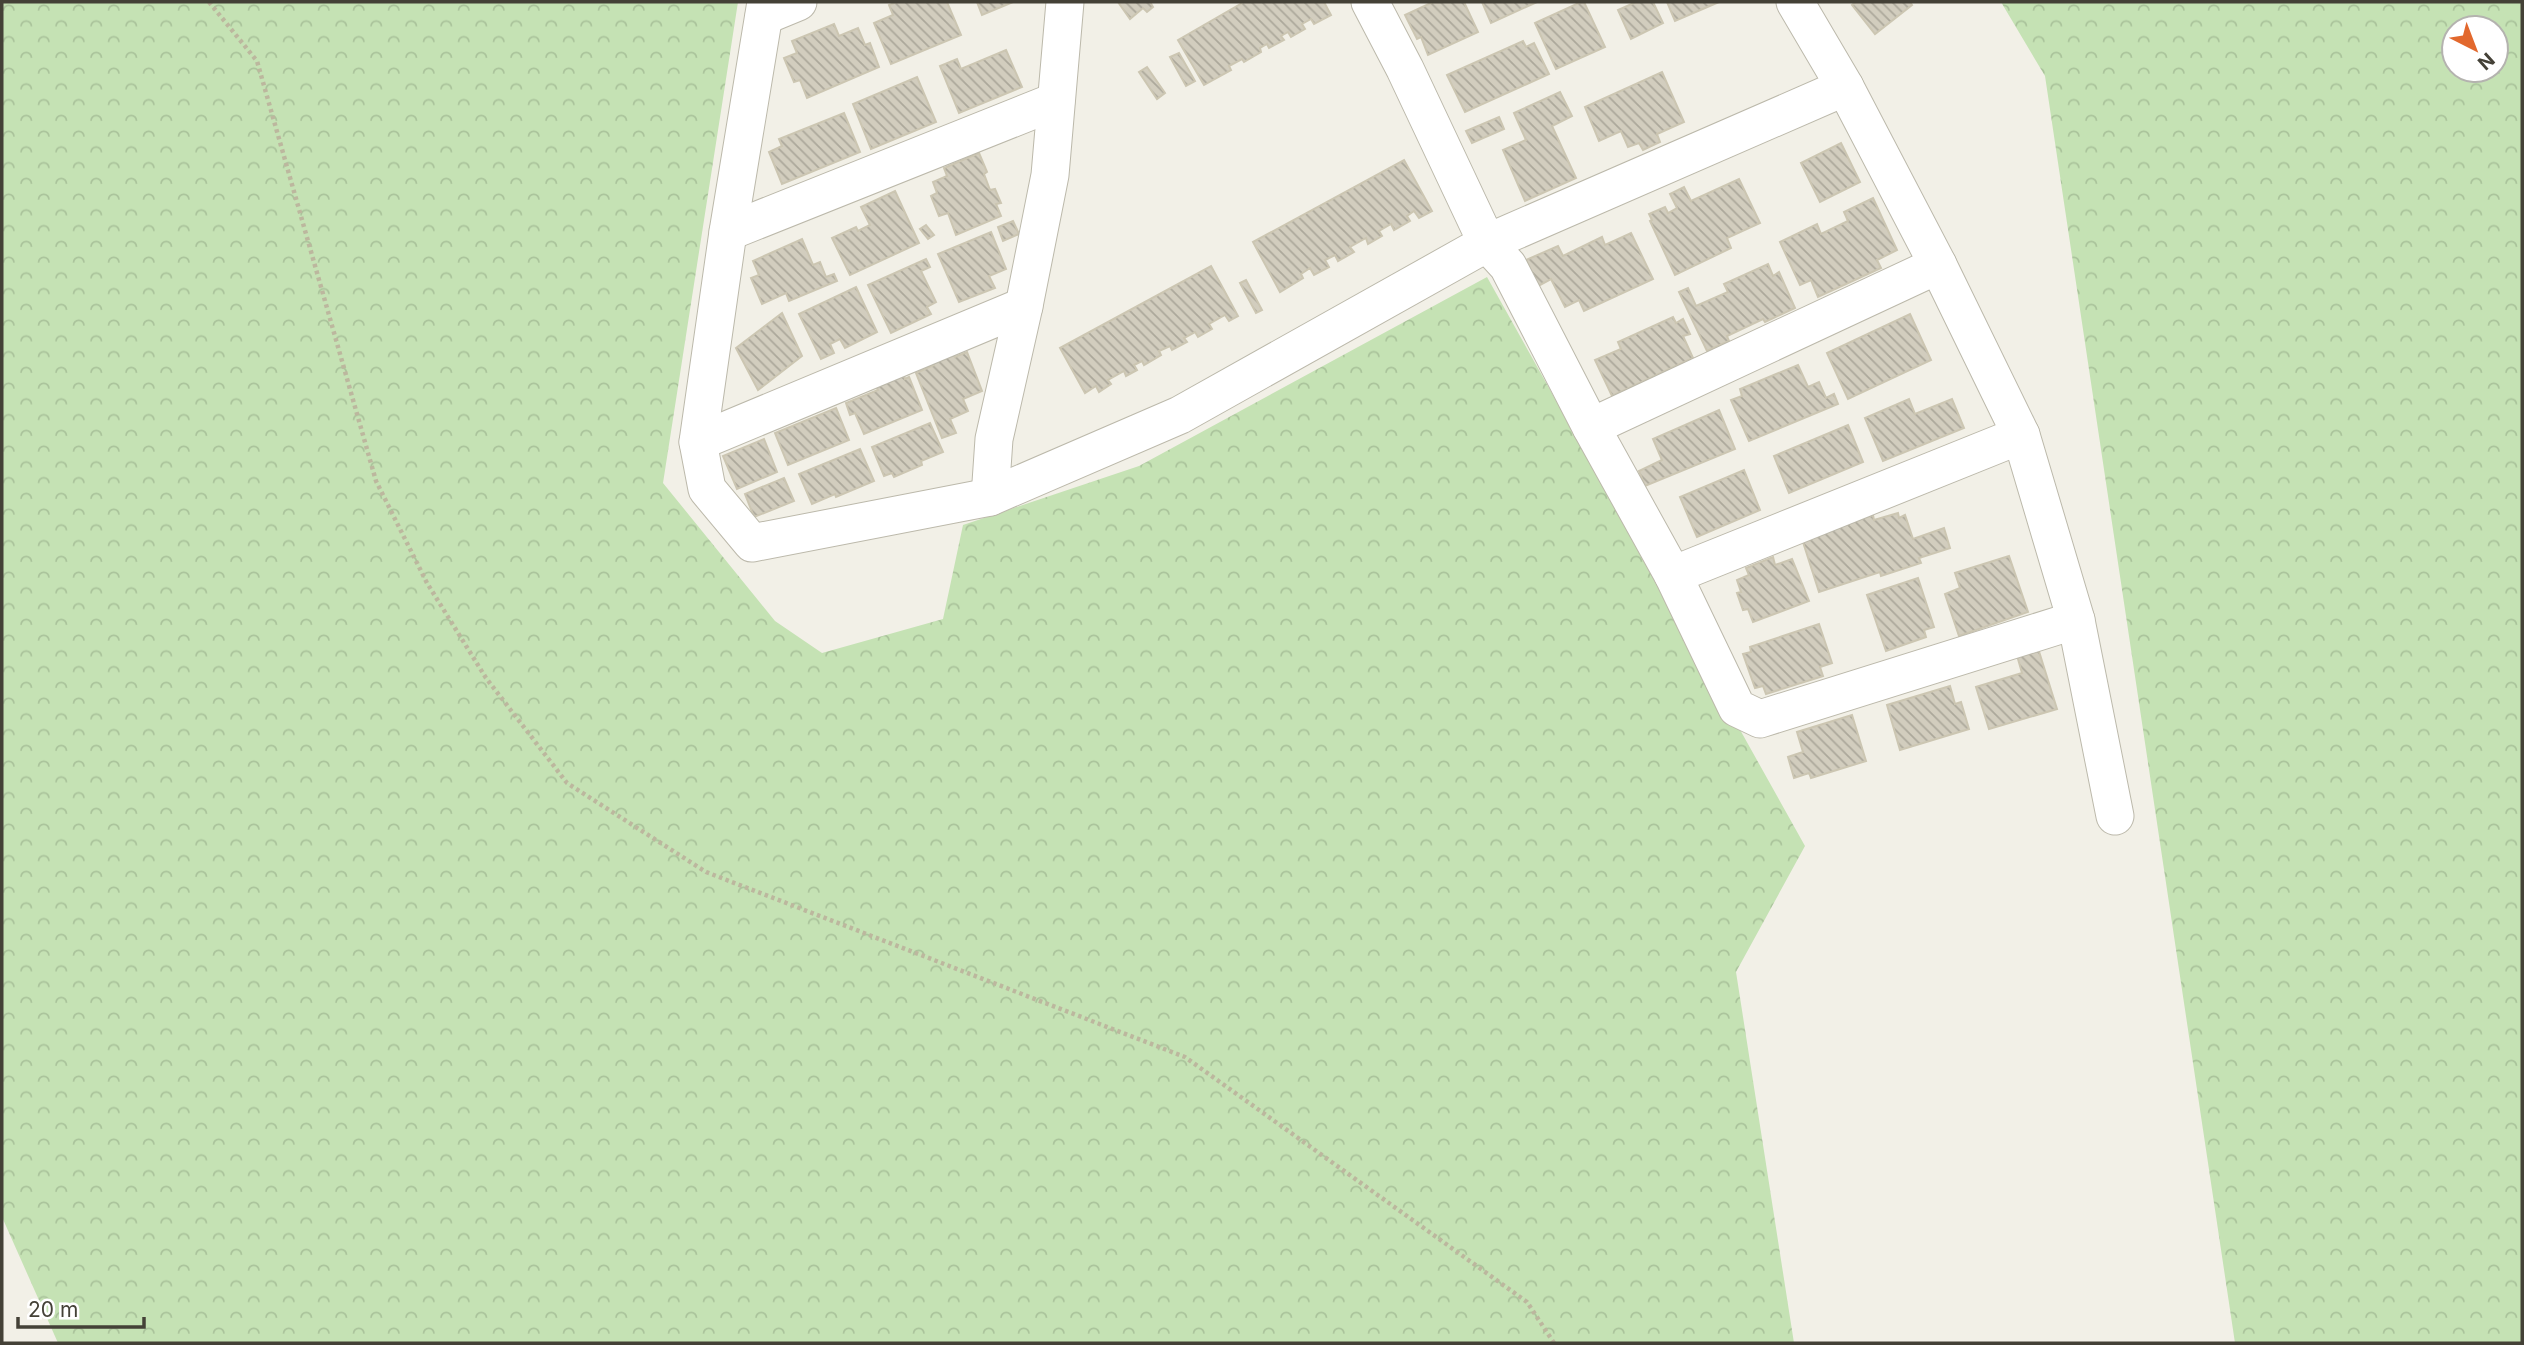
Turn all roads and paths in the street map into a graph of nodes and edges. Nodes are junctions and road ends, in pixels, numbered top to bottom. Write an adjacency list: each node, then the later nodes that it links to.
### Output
1 (209, 2): 20 (path)
2 (798, 2): 6 (street)
3 (1065, 2): 8 (street)
4 (1370, 2): 10 (street)
5 (1795, 2): 7 (street)
6 (765, 9): 9 (street)
7 (1845, 87): 10 (street); 11 (street)
8 (1056, 101): 9 (street); 12 (street)
9 (728, 232): 15 (street)
10 (1487, 243): 13 (street); 16 (street)
11 (1938, 265): 13 (street); 14 (street)
12 (1024, 306): 15 (street); 16 (street)
13 (1591, 427): 17 (street)
14 (2021, 435): 17 (street); 18 (street)
15 (698, 442): 16 (street)
16 (990, 497)
17 (1673, 575): 18 (street)
18 (2076, 620): 19 (street)
19 (2115, 816)
20 (1554, 1343)

